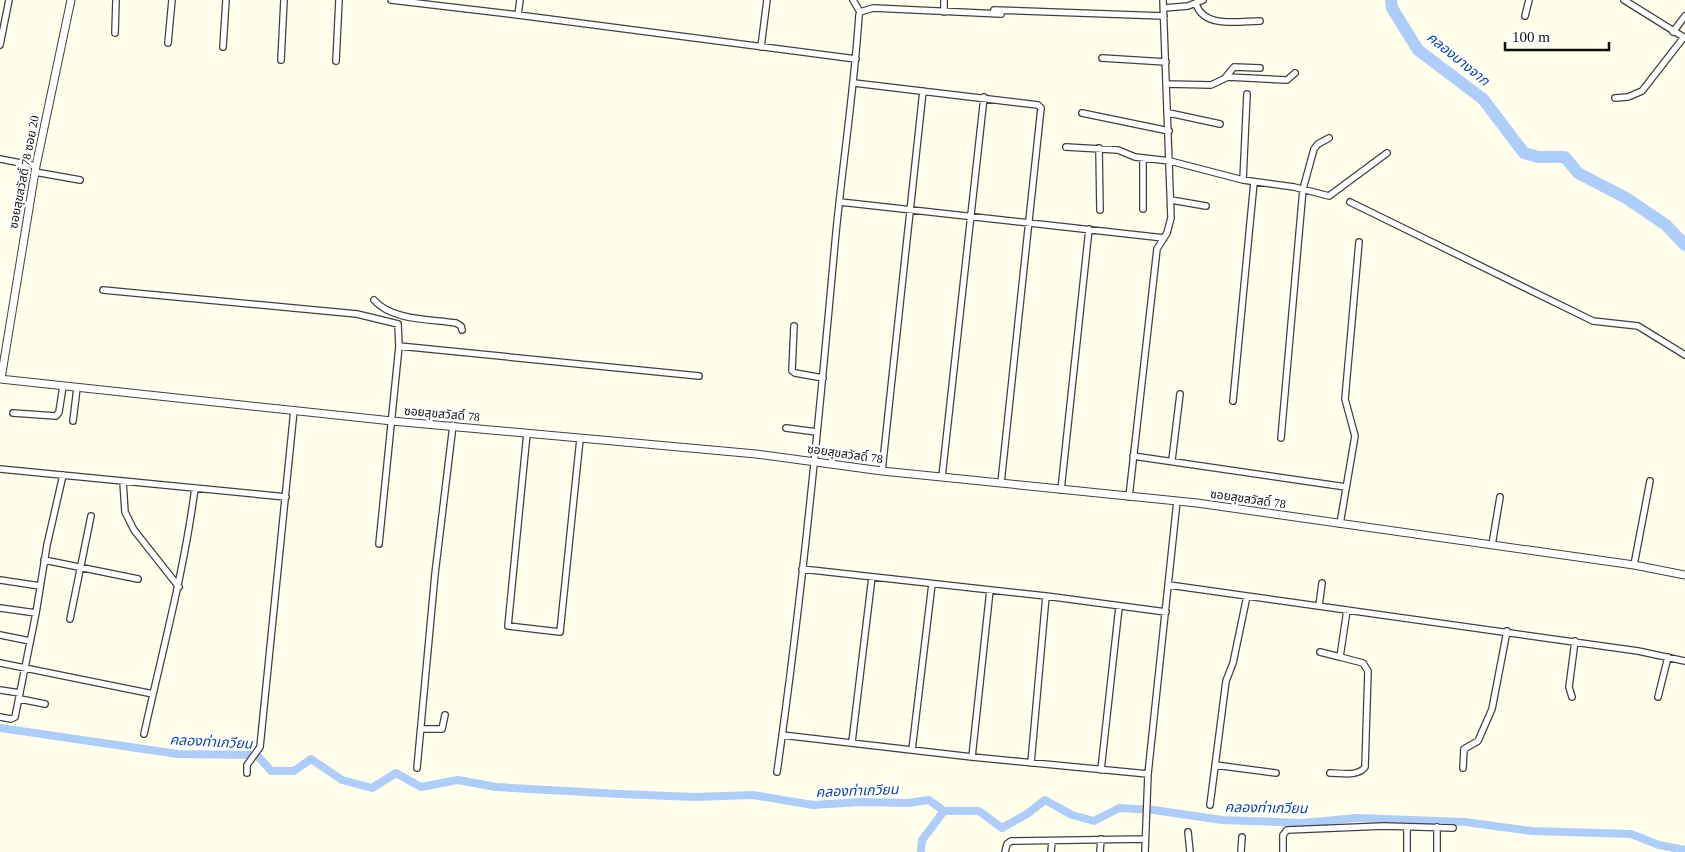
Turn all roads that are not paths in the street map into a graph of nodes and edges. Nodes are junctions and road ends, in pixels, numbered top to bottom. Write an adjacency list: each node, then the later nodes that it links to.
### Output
1 (9, 0): 34 (street)
2 (71, 0): 62 (street, ซอยสุขสวัสดิ์ 78 ซอย 20)
3 (116, 0): 31 (street)
4 (172, 0): 33 (street)
5 (226, 0): 35 (street)
6 (284, 0): 39 (street)
7 (339, 0): 40 (street)
8 (391, 0): 25 (street)
9 (520, 0): 25 (street)
10 (766, 0): 36 (street)
11 (853, 0): 22 (street)
12 (944, 0): 23 (street)
13 (1163, 0): 19 (street)
14 (1178, 0): 20 (street)
15 (1203, 0): 18 (street)
16 (1529, 0): 27 (street)
17 (1624, 0): 30 (street)
18 (1196, 4): 20 (street); 29 (street)
19 (1164, 8): 20 (street); 26 (street)
20 (1179, 8)
21 (962, 9): 26 (street)
22 (860, 12): 23 (street); 38 (street)
23 (944, 12): 24 (street)
24 (1001, 14)
25 (518, 15): 36 (street)
26 (1164, 16): 41 (street)
27 (1525, 16)
28 (1685, 16): 30 (street)
29 (1260, 21)
30 (1673, 32): 32 (street)
31 (115, 33)
32 (1685, 38): 50 (street)
33 (168, 43)
34 (0, 45)
35 (224, 47)
36 (761, 47): 38 (street)
37 (1102, 58): 41 (street)
38 (856, 59): 45 (street)
39 (281, 60)
40 (336, 61)
41 (1166, 62): 46 (street)
42 (1260, 68): 44 (street)
43 (1295, 73): 44 (street)
44 (1225, 78): 46 (street)
45 (854, 83): 47 (street); 68 (street)
46 (1167, 84): 51 (street)
47 (923, 91): 49 (street); 72 (street)
48 (1247, 94): 64 (street)
49 (984, 97): 74 (street); 75 (street)
50 (1614, 98)
51 (1169, 113): 53 (street); 54 (street)
52 (1082, 114): 54 (street)
53 (1220, 124)
54 (1169, 131): 61 (street)
55 (1329, 138): 66 (street)
56 (1066, 147): 57 (street)
57 (1099, 148): 59 (street); 73 (street)
58 (1387, 153): 66 (street)
59 (1143, 158): 61 (street); 71 (street)
60 (0, 159): 62 (street)
61 (1170, 162): 64 (street); 67 (street)
62 (35, 169): 63 (street); 89 (street, ซอยสุขสวัสดิ์ 78 ซอย 20)
63 (80, 180)
64 (1243, 180): 65 (street)
65 (1254, 182): 66 (street); 93 (street)
66 (1303, 189): 102 (street)
67 (1171, 200): 70 (street); 77 (street)
68 (840, 202): 72 (street); 88 (street)
69 (1350, 202): 86 (street)
70 (1206, 206)
71 (1143, 209)
72 (911, 210): 74 (street); 108 (street)
73 (1100, 210)
74 (971, 217): 75 (street); 110 (street)
75 (1029, 224): 76 (street); 113 (street)
76 (1089, 229): 77 (street); 116 (street)
77 (1164, 238): 104 (street)
78 (1359, 242): 114 (street)
79 (103, 290): 82 (street)
80 (374, 300): 81 (street)
81 (402, 315): 82 (street); 84 (street)
82 (398, 324): 85 (street)
83 (794, 326): 88 (street)
84 (462, 330)
85 (399, 346): 87 (street); 97 (street)
86 (1685, 355)
87 (699, 376)
88 (823, 378): 100 (street)
89 (0, 379): 90 (street, ซอยสุขสวัสดิ์ 78)
90 (62, 386): 91 (street, ซอยสุขสวัสดิ์ 78); 95 (street)
91 (77, 388): 94 (street, ซอยสุขสวัสดิ์ 78); 96 (street)
92 (1180, 394): 105 (street)
93 (1233, 401)
94 (294, 410): 97 (street, ซอยสุขสวัสดิ์ 78); 117 (street)
95 (13, 413)
96 (74, 421)
97 (392, 421): 98 (street, ซอยสุขสวัสดิ์ 78); 123 (street)
98 (453, 425): 101 (street, ซอยสุขสวัสดิ์ 78); 166 (street)
99 (786, 428): 100 (street)
100 (817, 432): 106 (street)
101 (527, 433): 103 (street, ซอยสุขสวัสดิ์ 78); 103 (street)
102 (1281, 438)
103 (580, 439): 106 (street, ซอยสุขสวัสดิ์ 78)
104 (1134, 456): 105 (street); 118 (street)
105 (1172, 460): 114 (street)
106 (814, 461): 108 (street, ซอยสุขสวัสดิ์ 78); 128 (street)
107 (0, 469): 109 (street)
108 (882, 471): 110 (street, ซอยสุขสวัสดิ์ 78)
109 (63, 475): 111 (street); 125 (street)
110 (942, 477): 113 (street, ซอยสุขสวัสดิ์ 78)
111 (123, 481): 115 (street); 137 (street)
112 (1650, 481): 126 (street)
113 (1001, 484): 116 (street, ซอยสุขสวัสดิ์ 78)
114 (1346, 487): 122 (street)
115 (195, 488): 117 (street); 137 (street)
116 (1061, 490): 118 (street, ซอยสุขสวัสดิ์ 78)
117 (286, 497): 178 (street)
118 (1129, 497): 120 (street, ซอยสุขสวัสดิ์ 78)
119 (1500, 497): 124 (street)
120 (1177, 501): 122 (street, ซอยสุขสวัสดิ์ 78); 135 (street)
121 (91, 516): 127 (street)
122 (1340, 524): 124 (street, ซอยสุขสวัสดิ์ 78)
123 (379, 544)
124 (1492, 545): 126 (street, ซอยสุขสวัสดิ์ 78)
125 (44, 560): 127 (street); 136 (street)
126 (1634, 565): 129 (street, ซอยสุขสวัสดิ์ 78)
127 (80, 568): 131 (street); 147 (street)
128 (802, 569): 130 (street); 168 (street)
129 (1685, 575)
130 (872, 577): 134 (street); 169 (street)
131 (138, 579)
132 (0, 580): 136 (street)
133 (1322, 583): 141 (street)
134 (932, 584): 138 (street); 170 (street)
135 (1169, 585): 140 (street); 145 (street)
136 (40, 586): 146 (street)
137 (179, 587): 159 (street)
138 (990, 590): 139 (street); 171 (street)
139 (1046, 596): 142 (street); 172 (street)
140 (1247, 596): 141 (street); 173 (street)
141 (1319, 606): 144 (street)
142 (1119, 607): 145 (street); 176 (street)
143 (0, 608): 146 (street)
144 (1347, 610): 148 (street); 153 (street)
145 (1166, 612): 181 (street)
146 (36, 613): 150 (street)
147 (70, 619)
148 (1507, 631): 151 (street); 175 (street)
149 (0, 636): 150 (street)
150 (30, 641): 157 (street)
151 (1575, 641): 154 (street); 161 (street)
152 (1320, 652): 153 (street)
153 (1340, 657): 180 (street)
154 (1668, 657): 155 (street); 162 (street)
155 (1685, 661)
156 (0, 663): 157 (street)
157 (26, 668): 159 (street); 160 (street)
158 (0, 690): 160 (street)
159 (153, 694): 167 (street)
160 (20, 696): 163 (street); 165 (street)
161 (1572, 697)
162 (1658, 697)
163 (45, 704)
164 (445, 715): 166 (street)
165 (0, 718)
166 (421, 729): 174 (street)
167 (144, 734)
168 (782, 735): 169 (street); 177 (street)
169 (852, 742): 170 (street)
170 (912, 750): 171 (street)
171 (972, 757): 172 (street)
172 (1031, 763): 176 (street)
173 (1215, 765): 179 (street); 182 (street)
174 (417, 768)
175 (1463, 768)
176 (1101, 770): 181 (street)
177 (777, 772)
178 (247, 773)
179 (1276, 773)
180 (1330, 773)
181 (1148, 774): 188 (street)
182 (1210, 805)
183 (1407, 827): 184 (street); 197 (street); 198 (street)
184 (1437, 828): 185 (street); 199 (street)
185 (1453, 828)
186 (1188, 832): 195 (street)
187 (1242, 837): 196 (street)
188 (1145, 839): 189 (street); 194 (street)
189 (1101, 840): 190 (street); 193 (street)
190 (1052, 841): 191 (street); 192 (street)
191 (1006, 852)
192 (1051, 852)
193 (1100, 852)
194 (1145, 852)
195 (1190, 852)
196 (1241, 852)
197 (1283, 852)
198 (1408, 852)
199 (1437, 852)

